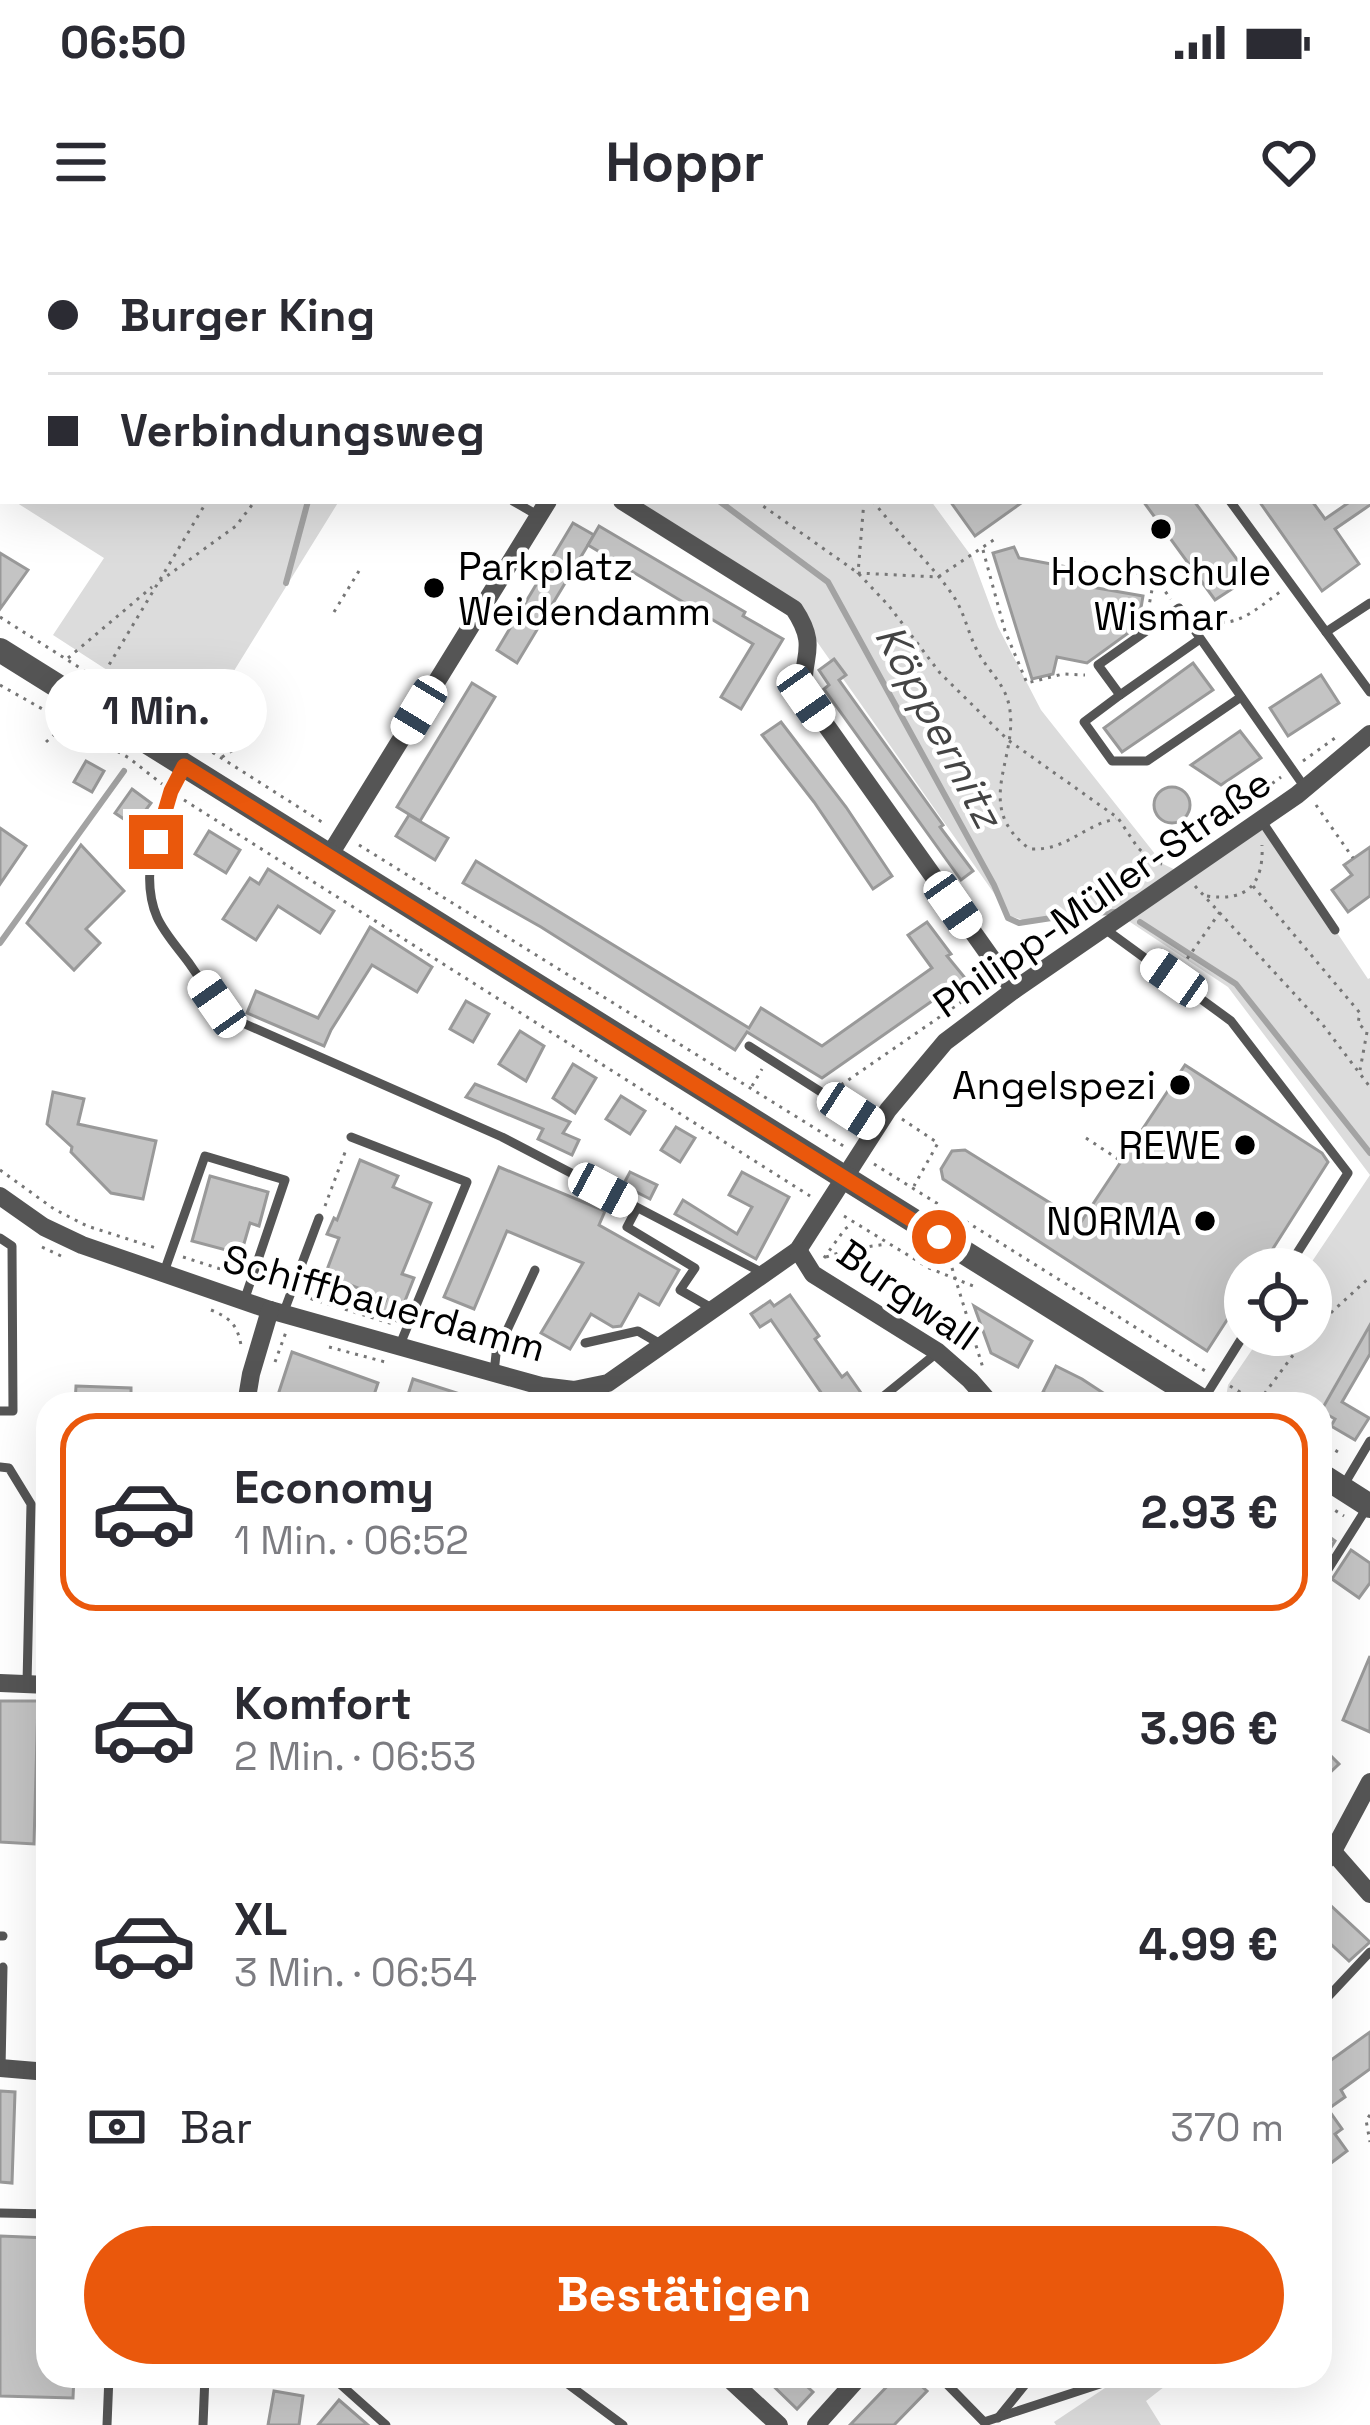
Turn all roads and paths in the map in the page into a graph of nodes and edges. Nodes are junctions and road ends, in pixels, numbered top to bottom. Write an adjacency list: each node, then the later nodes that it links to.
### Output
1 (205, 504): 16 (path)
2 (253, 504): 16 (path)
3 (627, 504): 56 (street)
4 (760, 504): 13 (path)
5 (864, 504): 13 (path)
6 (876, 504): 14 (path)
7 (1233, 504): 17 (lane)
8 (543, 508): 47 (street)
9 (995, 538): 10 (path)
10 (982, 548): 14 (path); 27 (path)
11 (1084, 563): 15 (path)
12 (362, 566): 20 (path)
13 (858, 573): 14 (path); 38 (path)
14 (938, 577): 38 (path)
15 (1154, 577): 19 (path); 22 (path)
16 (158, 582): 26 (path); 28 (path)
17 (1291, 584): 19 (path); 23 (lane)
18 (1370, 603): 23 (lane)
19 (1179, 608): 22 (lane); 24 (lane)
20 (334, 612)
21 (0, 617): 26 (path)
22 (1144, 632): 27 (lane)
23 (1326, 632): 30 (lane)
24 (1200, 639): 31 (lane); 32 (lane)
25 (0, 650): 33 (street)
26 (66, 659): 28 (path)
27 (1098, 665): 31 (lane)
28 (99, 681): 33 (path); 40 (path)
29 (0, 685): 34 (path)
30 (1370, 692)
31 (1120, 695): 32 (lane)
32 (1241, 698): 42 (lane)
33 (85, 704): 34 (path); 41 (street)
34 (67, 723): 39 (path); 43 (path)
35 (257, 735): 40 (path)
36 (1339, 735): 42 (path)
37 (1369, 736): 44 (street, Philipp-Müller-Straße)
38 (1008, 740): 45 (path); 45 (path)
39 (46, 742)
40 (221, 758): 47 (path)
41 (184, 766): 43 (lane); 47 (street)
42 (1292, 769): 44 (lane); 49 (path)
43 (171, 791): 73 (path); 76 (lane)
44 (1309, 793): 46 (street, Philipp-Müller-Straße); 48 (path)
45 (1118, 818): 49 (path)
46 (1261, 819): 49 (street, Philipp-Müller-Straße); 50 (path); 54 (lane)
47 (336, 846): 62 (path); 72 (street)
48 (1354, 858)
49 (1172, 869): 51 (path); 53 (street, Philipp-Müller-Straße)
50 (1253, 886): 51 (path); 57 (path)
51 (1205, 895): 52 (path)
52 (1220, 911): 55 (path); 61 (path)
53 (1104, 928): 56 (street, Philipp-Müller-Straße); 82 (lane)
54 (1335, 930)
55 (1187, 959)
56 (1008, 982): 64 (path); 65 (street, Philipp-Müller-Straße)
57 (1364, 1011): 58 (path)
58 (1369, 1032): 61 (path)
59 (749, 1046): 60 (lane)
60 (768, 1058): 62 (path); 64 (lane)
61 (1360, 1071): 63 (path)
62 (751, 1088): 69 (path)
63 (1370, 1088)
64 (826, 1095): 66 (lane)
65 (888, 1110): 66 (street, Philipp-Müller-Straße); 74 (path)
66 (876, 1127): 69 (street, Philipp-Müller-Straße)
67 (351, 1137): 77 (path); 103 (lane)
68 (1086, 1138): 70 (path)
69 (859, 1155): 72 (street, Philipp-Müller-Straße); 74 (path)
70 (1121, 1162)
71 (0, 1170): 85 (path)
72 (845, 1178): 79 (street); 83 (street, Burgwall)
73 (795, 1187)
74 (913, 1187): 109 (path)
75 (0, 1196): 85 (street, Schiffbauerdamm)
76 (637, 1208): 87 (lane); 95 (lane)
77 (320, 1218): 92 (lane)
78 (0, 1238): 120 (lane)
79 (948, 1242): 88 (path); 116 (street)
80 (35, 1243): 84 (path)
81 (889, 1243): 81 (path); 88 (path)
82 (1300, 1248)
83 (798, 1250): 87 (street, Schiffbauerdamm); 104 (street, Burgwall)
84 (76, 1262)
85 (168, 1262): 90 (path); 90 (lane); 93 (street, Schiffbauerdamm)
86 (536, 1270): 108 (lane)
87 (766, 1274): 95 (street, Schiffbauerdamm)
88 (954, 1277): 91 (path); 111 (path)
89 (1370, 1277): 97 (path)
90 (252, 1280): 93 (lane)
91 (982, 1289)
92 (292, 1293): 96 (lane); 103 (path)
93 (244, 1301): 96 (street, Schiffbauerdamm)
94 (209, 1309): 101 (path)
95 (715, 1310): 102 (street, Schiffbauerdamm)
96 (277, 1312): 103 (street, Schiffbauerdamm); 113 (street)
97 (1332, 1312)
98 (300, 1337): 107 (path)
99 (318, 1343): 103 (path)
100 (585, 1343): 102 (lane)
101 (241, 1344)
102 (662, 1345): 108 (street, Schiffbauerdamm)
103 (403, 1347): 108 (street, Schiffbauerdamm)
104 (938, 1352): 114 (lane); 115 (street, Burgwall)
105 (1230, 1356): 109 (lane)
106 (1293, 1356): 119 (path)
107 (275, 1363)
108 (494, 1373)
109 (1216, 1378): 117 (lane); 118 (path)
110 (230, 1381): 112 (path)
111 (987, 1383)
112 (228, 1392)
113 (248, 1392)
114 (889, 1392)
115 (980, 1392)
116 (1187, 1392)
117 (1210, 1392)
118 (1240, 1392)
119 (1267, 1392)
120 (0, 1411)
121 (1370, 1441): 123 (lane)
122 (0, 1467): 128 (lane)
123 (1332, 1480)
124 (1332, 1482): 125 (street)
125 (1370, 1505): 126 (lane)
126 (1332, 1564)
127 (0, 1683): 128 (street)
128 (27, 1684): 129 (street)
129 (36, 1684)
130 (1370, 1782): 131 (street)
131 (1332, 1841)
132 (1332, 1860): 133 (street)
133 (1370, 1894)
134 (1369, 1954): 136 (lane)
135 (3, 1967): 137 (lane)
136 (1332, 1993)
137 (1, 2068): 138 (street)
138 (36, 2071)
139 (1370, 2115): 140 (path)
140 (1370, 2142)
141 (0, 2213): 142 (lane)
142 (36, 2214)
143 (109, 2388): 153 (lane)
144 (205, 2388): 154 (lane)
145 (344, 2388): 155 (lane)
146 (573, 2388): 156 (lane)
147 (739, 2388): 157 (street)
148 (849, 2388): 158 (street)
149 (951, 2388): 152 (lane)
150 (1022, 2388): 152 (lane)
151 (1088, 2388): 152 (lane)
152 (998, 2417)
153 (107, 2425)
154 (203, 2425)
155 (386, 2425)
156 (623, 2425)
157 (779, 2425)
158 (816, 2425)

